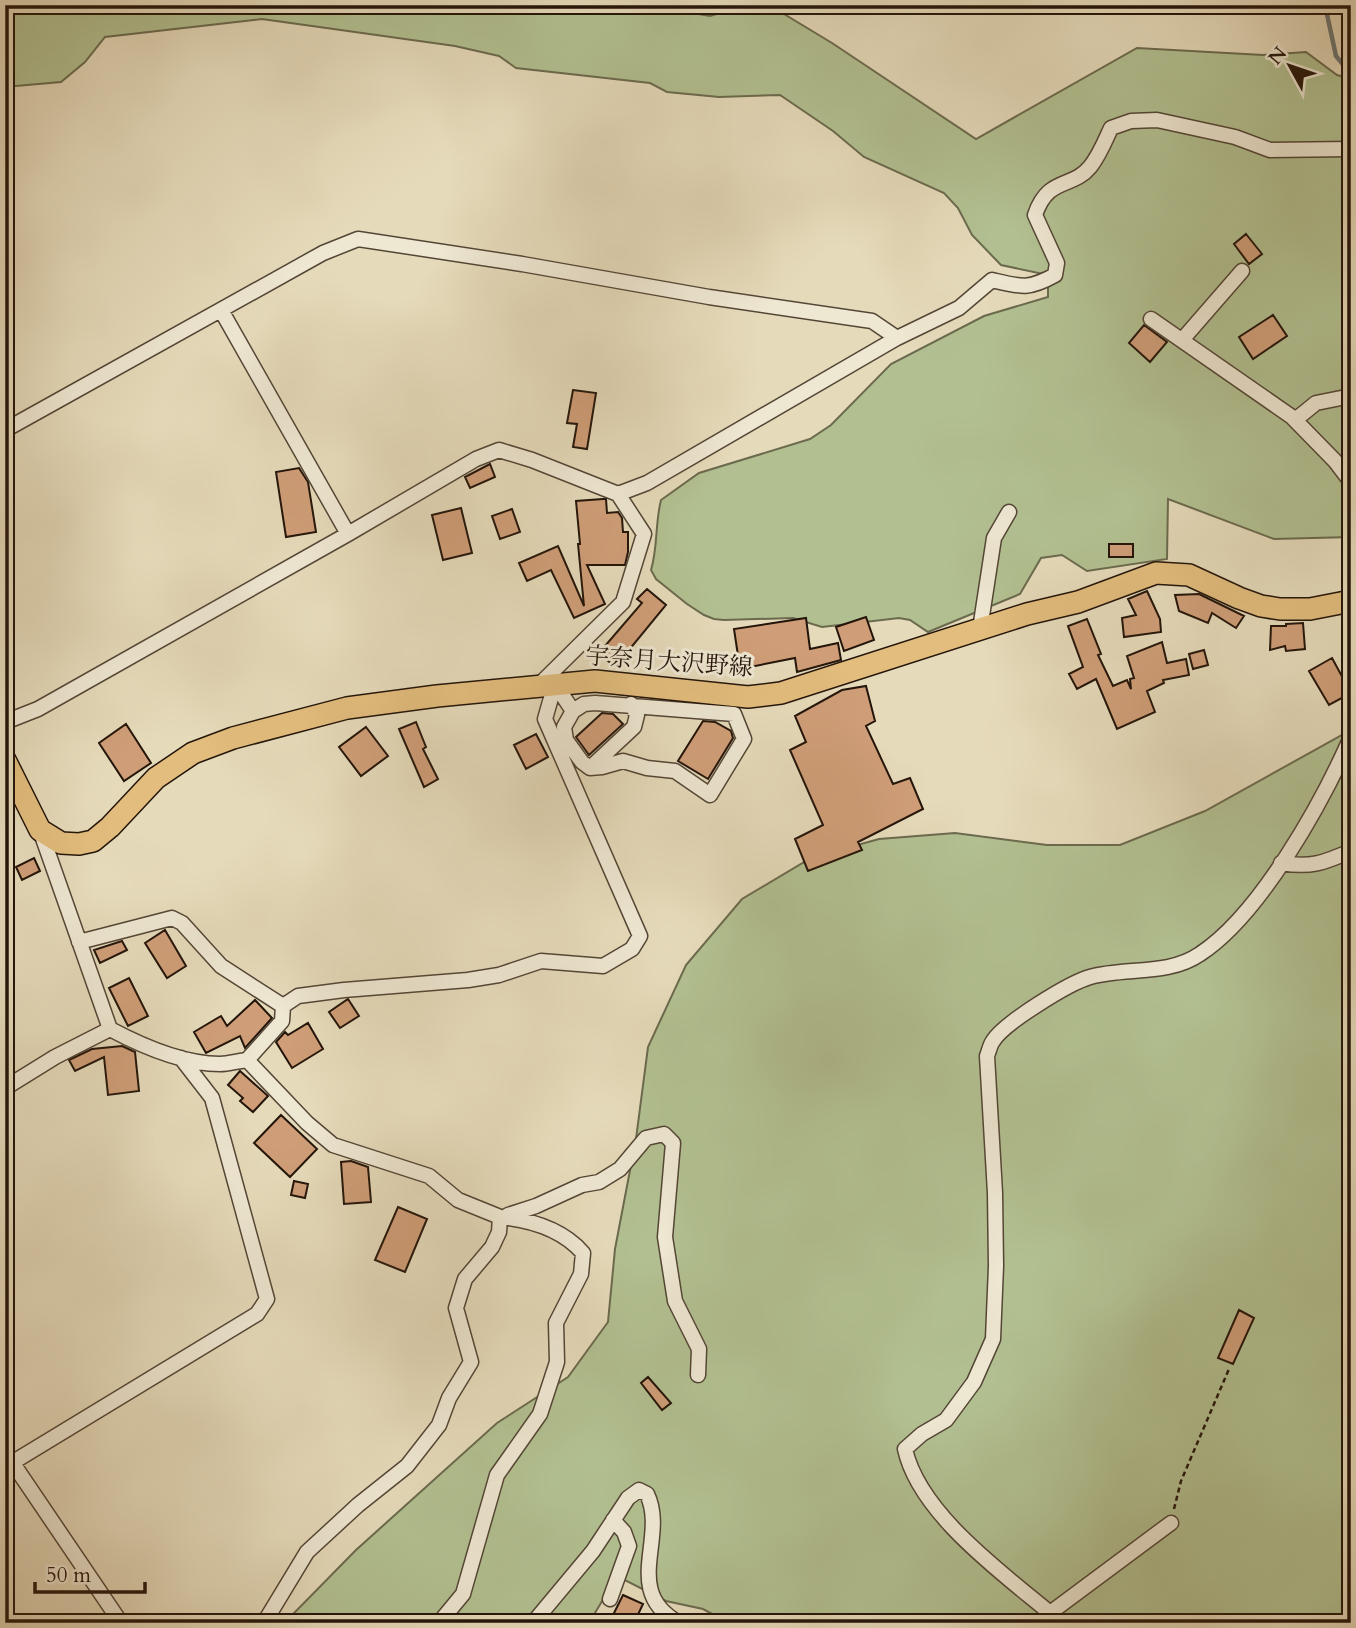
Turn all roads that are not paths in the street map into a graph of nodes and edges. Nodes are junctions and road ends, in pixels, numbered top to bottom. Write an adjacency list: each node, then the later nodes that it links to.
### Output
1 (1351, 149): 5 (street)
2 (1242, 271): 6 (street)
3 (221, 310): 5 (street); 9 (street); 13 (street)
4 (1151, 319): 6 (street)
5 (897, 338): 11 (street)
6 (1182, 340): 8 (street)
7 (1351, 396): 8 (street)
8 (1295, 419): 10 (street)
9 (5, 430)
10 (1351, 482)
11 (618, 494): 13 (street); 16 (street)
12 (1009, 512): 15 (street)
13 (348, 534): 19 (street)
14 (1351, 601): 15 (main road, 宇奈月大沢野線)
15 (980, 629): 16 (main road, 宇奈月大沢野線)
16 (547, 685): 18 (street); 23 (main road, 宇奈月大沢野線); 27 (street)
17 (631, 704): 18 (street); 22 (street); 22 (street)
18 (572, 711): 22 (street)
19 (5, 722)
20 (1351, 737): 25 (street)
21 (5, 760): 23 (main road)
22 (590, 768)
23 (40, 830): 26 (street)
24 (1351, 851): 25 (street)
25 (1281, 863): 38 (street)
26 (79, 943): 27 (street); 28 (street)
27 (283, 1006): 30 (street)
28 (110, 1028): 29 (street); 31 (street)
29 (181, 1058): 30 (street); 34 (street)
30 (247, 1060): 32 (street)
31 (5, 1088)
32 (500, 1217): 33 (street); 40 (street); 41 (street)
33 (698, 1375)
34 (9, 1465): 39 (street)
35 (613, 1520): 37 (street); 42 (street); 43 (street)
36 (1171, 1523): 38 (street)
37 (610, 1599)
38 (1051, 1618)
39 (121, 1623)
40 (264, 1623)
41 (439, 1623)
42 (533, 1623)
43 (679, 1623)

